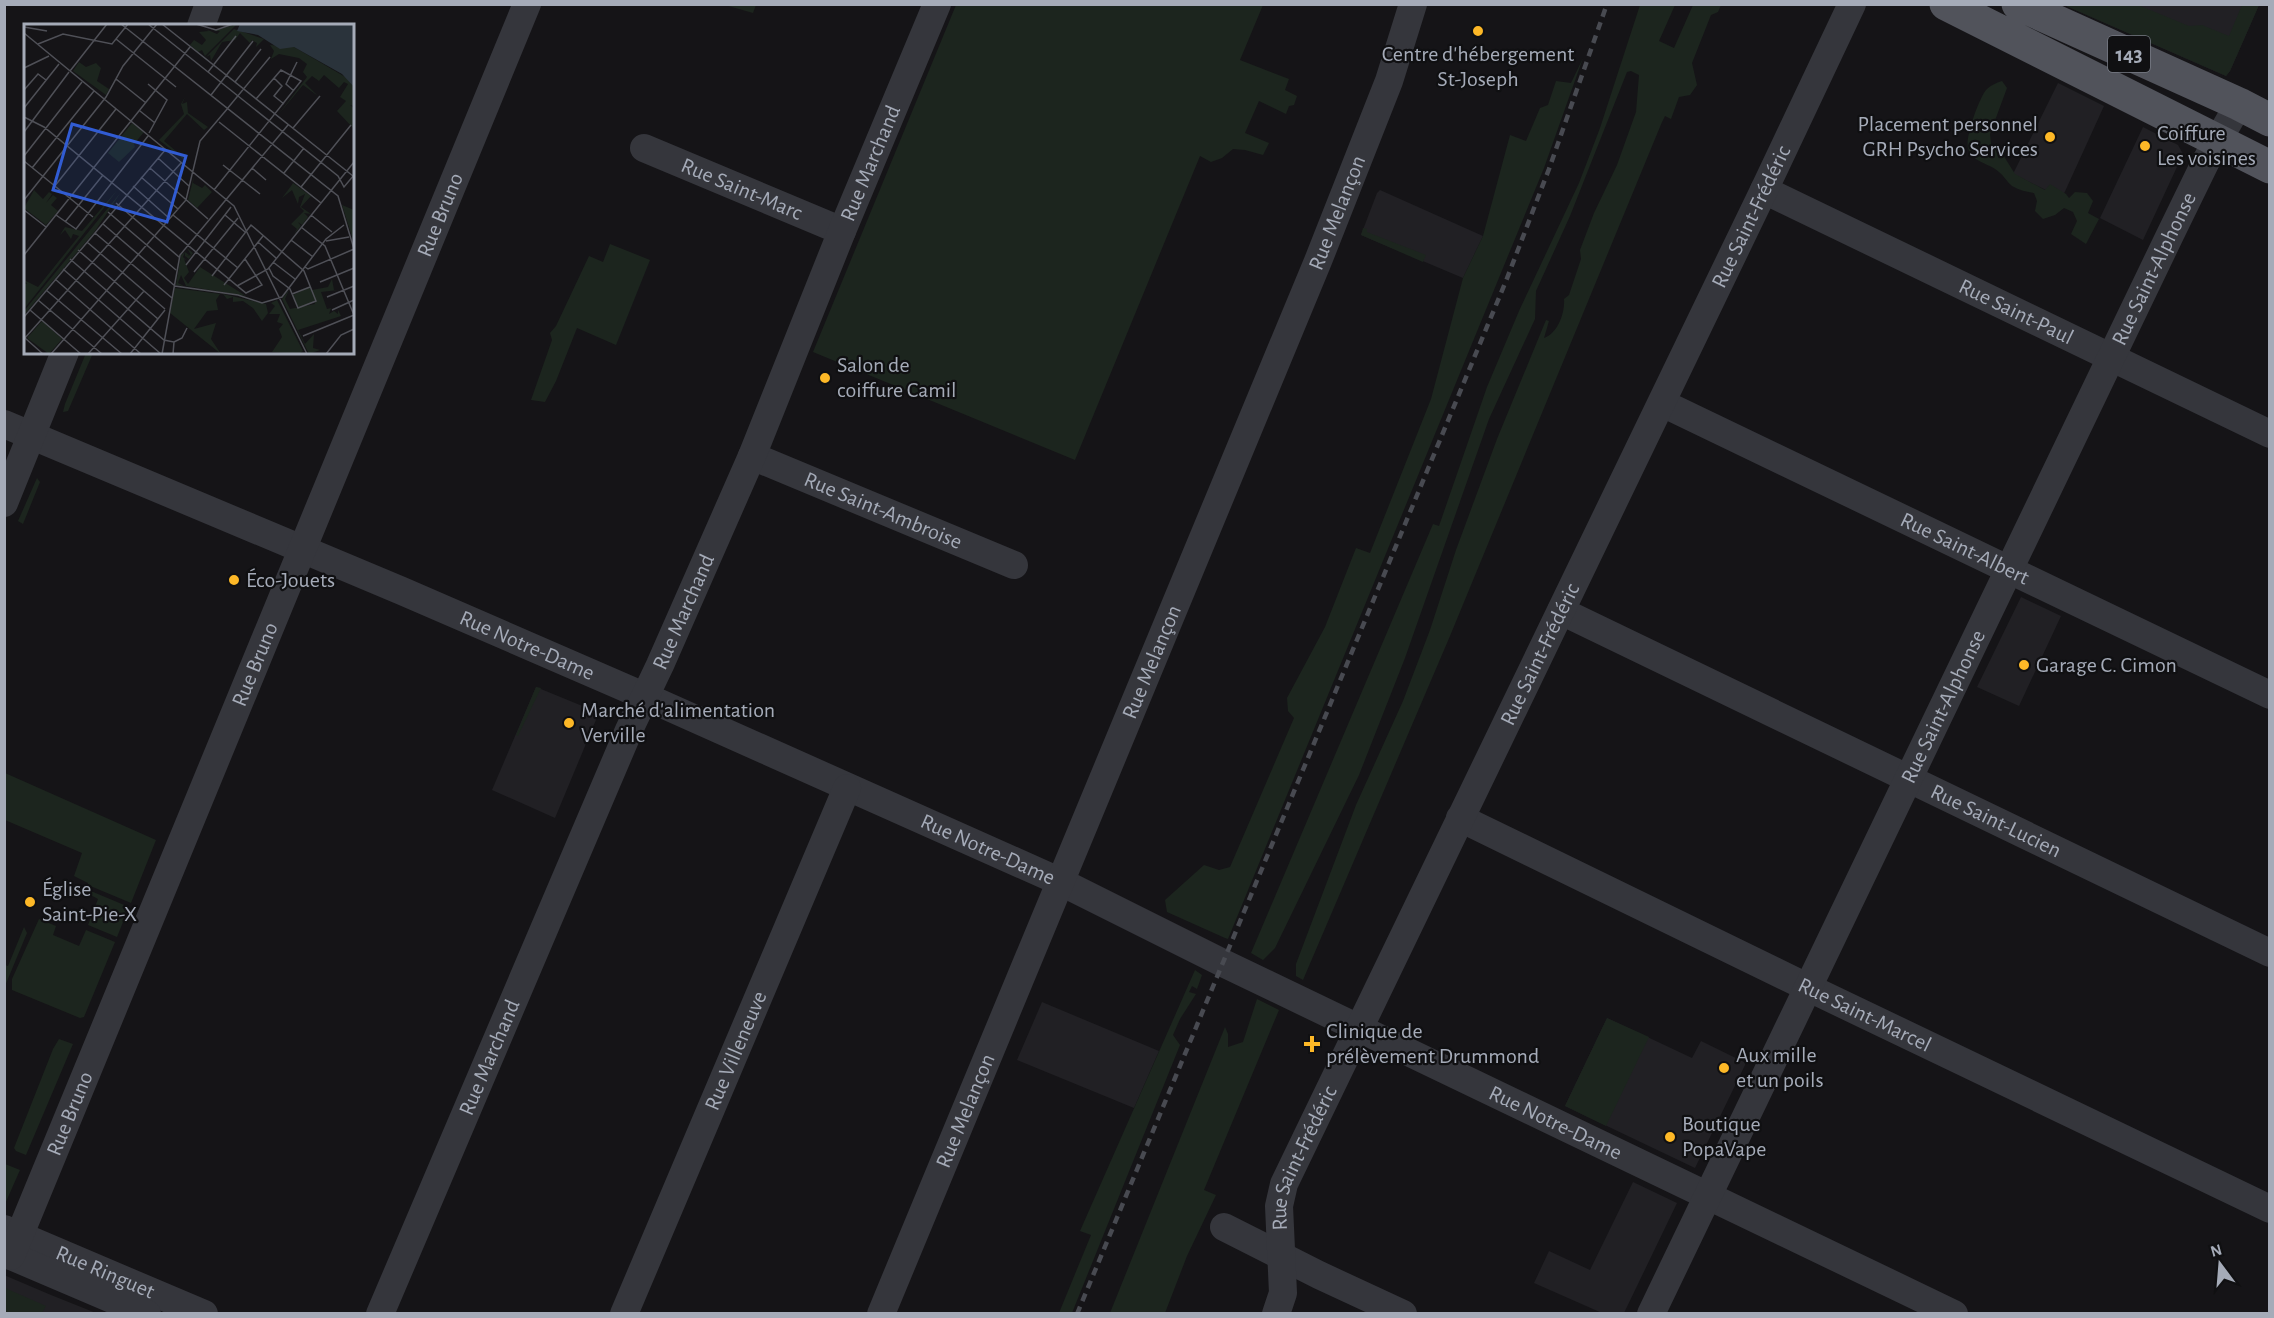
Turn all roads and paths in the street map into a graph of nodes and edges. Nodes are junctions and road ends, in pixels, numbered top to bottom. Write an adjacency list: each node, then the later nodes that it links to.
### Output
1 (209, 4): 8 (street)
2 (527, 4): 24 (street, Rue Bruno)
3 (937, 4): 15 (street, Rue Marchand)
4 (1413, 4): 33 (street, Rue Melançon)
5 (1852, 4): 14 (street, Rue Saint-Frédéric)
6 (1946, 4): 11 (main road, 143)
7 (2018, 4): 9 (main road, 143)
8 (202, 24)
9 (2239, 104): 10 (main road, 143); 11 (street, Rue Saint-Alphonse)
10 (2270, 120)
11 (2218, 140): 13 (main road, 143); 17 (street, Rue Saint-Alphonse)
12 (644, 148): 15 (street, Rue Saint-Marc)
13 (2270, 166)
14 (1764, 190): 17 (street, Rue Saint-Paul); 18 (street, Rue Saint-Frédéric)
15 (842, 231): 22 (street, Rue Marchand)
16 (64, 354): 21 (street)
17 (2111, 358): 20 (street, Rue Saint-Paul); 26 (street, Rue Saint-Alphonse)
18 (1662, 403): 26 (street, Rue Saint-Albert); 27 (street, Rue Saint-Frédéric)
19 (4, 424): 21 (street, Rue Notre-Dame)
20 (2270, 434)
21 (32, 436): 23 (street); 24 (street, Rue Notre-Dame)
22 (752, 456): 25 (street, Rue Saint-Ambroise); 29 (street, Rue Marchand)
23 (4, 503)
24 (304, 549): 29 (street, Rue Notre-Dame); 40 (street, Rue Bruno)
25 (1014, 565)
26 (2009, 570): 28 (street, Rue Saint-Albert); 30 (street, Rue Saint-Alphonse)
27 (1561, 611): 30 (street, Rue Saint-Lucien); 32 (street, Rue Saint-Frédéric)
28 (2270, 695)
29 (644, 696): 31 (street, Rue Notre-Dame); 44 (street, Rue Marchand)
30 (1908, 779): 34 (street, Rue Saint-Lucien); 35 (street, Rue Saint-Alphonse)
31 (847, 788): 33 (street, Rue Notre-Dame); 45 (street, Rue Villeneuve)
32 (1460, 818): 35 (street, Rue Saint-Marcel); 36 (street, Rue Saint-Frédéric)
33 (1061, 882): 36 (street, Rue Notre-Dame); 46 (street, Rue Melançon)
34 (2270, 953)
35 (1806, 987): 37 (street, Rue Saint-Alphonse); 38 (street, Rue Saint-Marcel)
36 (1361, 1028): 37 (street, Rue Notre-Dame); 41 (street, Rue Saint-Frédéric)
37 (1707, 1196): 49 (street, Rue Saint-Alphonse); 50 (street, Rue Notre-Dame)
38 (2270, 1209)
39 (1224, 1227): 41 (street)
40 (10, 1243): 42 (street, Rue Ringuet); 43 (street, Rue Ringuet)
41 (1281, 1255): 47 (street, Rue Saint-Frédéric); 48 (street)
42 (147, 1314)
43 (204, 1314)
44 (380, 1314)
45 (624, 1314)
46 (881, 1314)
47 (1276, 1314)
48 (1403, 1314)
49 (1651, 1314)
50 (1954, 1314)

